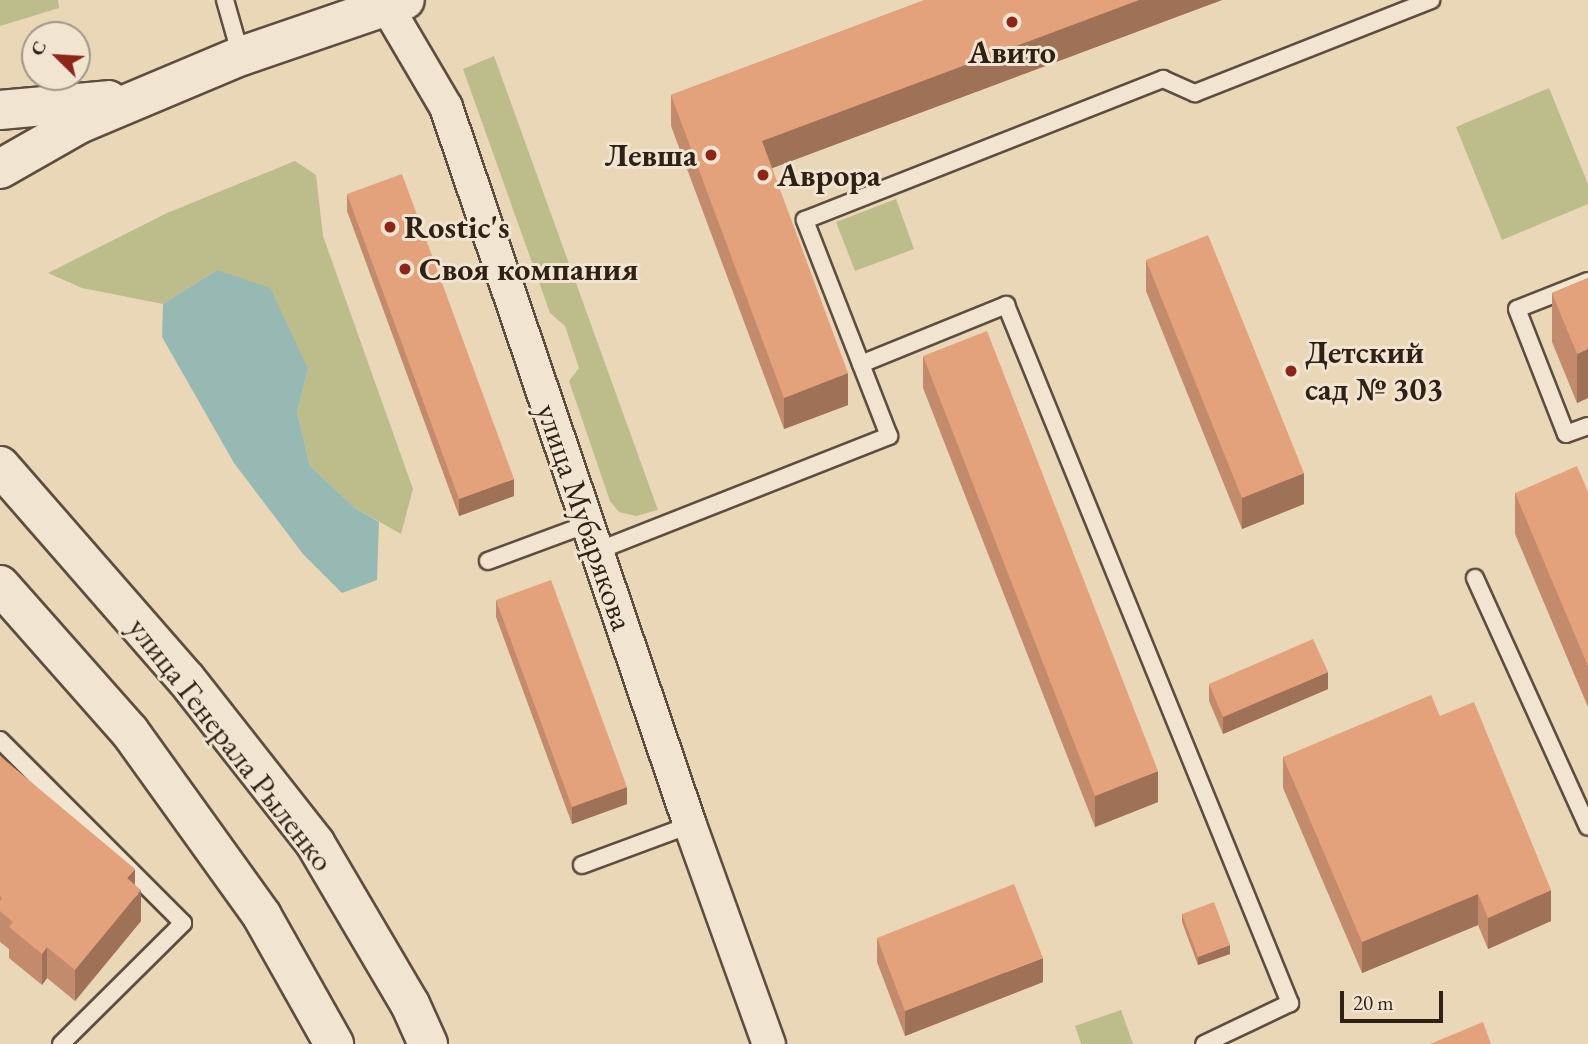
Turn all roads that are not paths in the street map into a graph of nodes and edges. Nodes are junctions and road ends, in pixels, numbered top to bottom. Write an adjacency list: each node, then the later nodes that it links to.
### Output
1 (225, 0): 4 (lane)
2 (1430, 0): 9 (lane)
3 (392, 2): 4 (main road); 12 (street, улица Мубарякова)
4 (241, 56): 5 (main road)
5 (143, 97): 6 (main road); 7 (main road)
6 (0, 110)
7 (0, 169)
8 (1588, 281): 10 (lane)
9 (861, 364): 12 (lane); 24 (lane)
10 (1588, 426)
11 (0, 466): 22 (main road, улица Генерала Рыленко)
12 (592, 538): 13 (lane); 17 (street, улица Мубарякова)
13 (488, 561)
14 (1475, 578): 18 (lane)
15 (0, 585): 21 (main road)
16 (0, 740): 20 (lane)
17 (690, 825): 19 (lane); 23 (street, улица Мубарякова)
18 (1588, 827)
19 (582, 865)
20 (61, 1044)
21 (334, 1044)
22 (428, 1044)
23 (769, 1044)
24 (1204, 1044)

